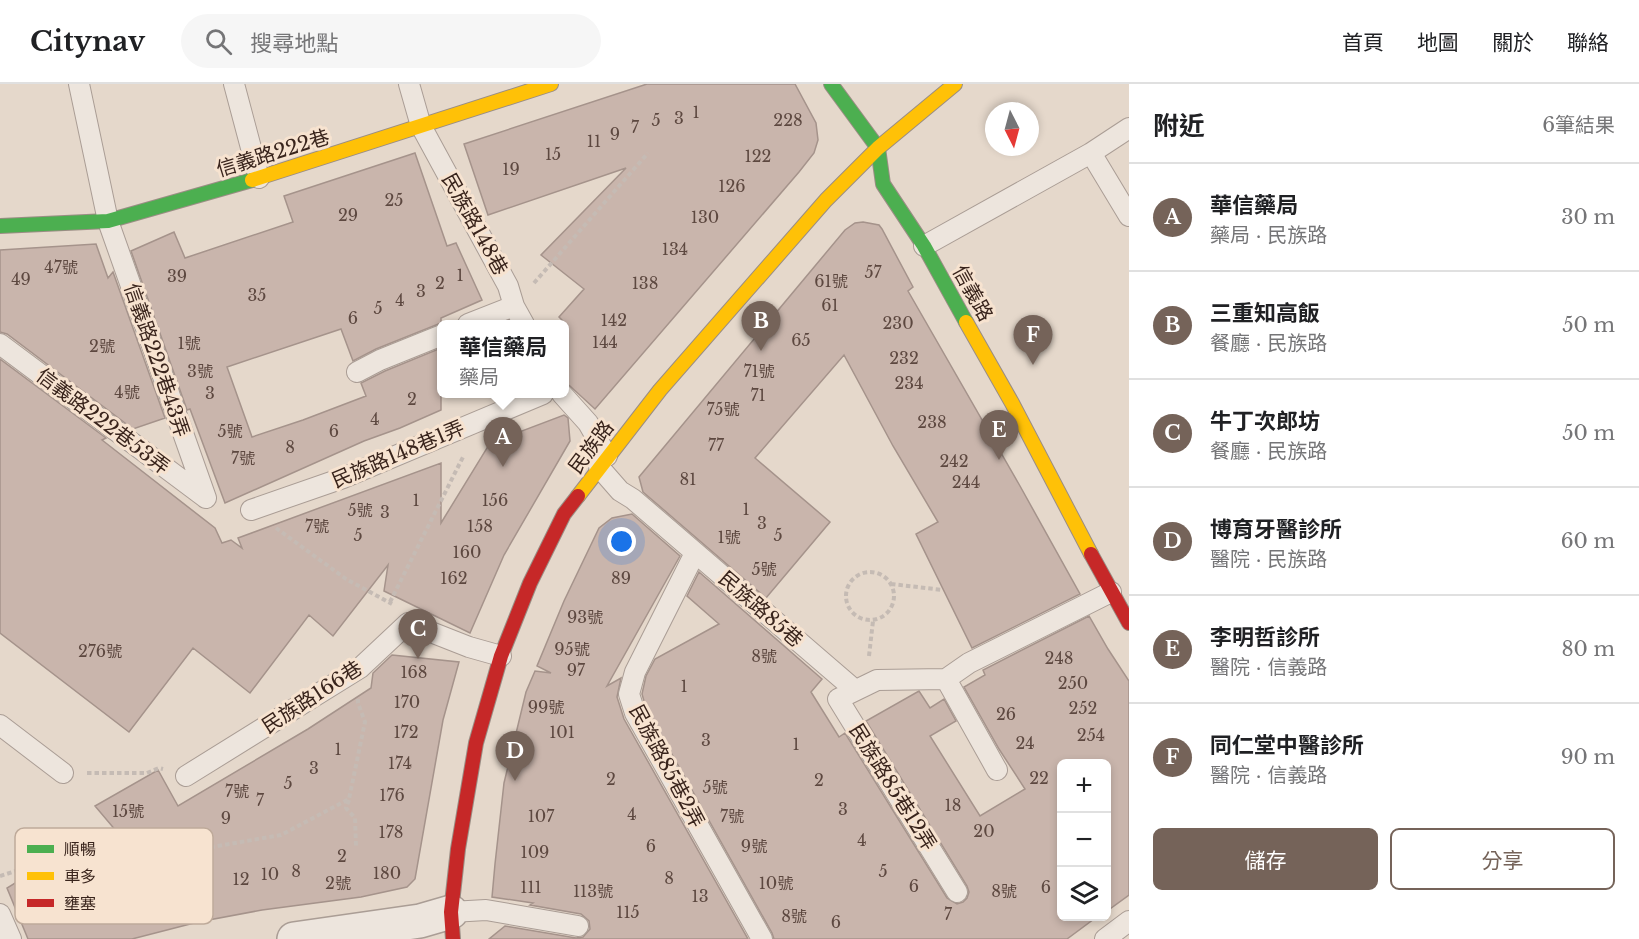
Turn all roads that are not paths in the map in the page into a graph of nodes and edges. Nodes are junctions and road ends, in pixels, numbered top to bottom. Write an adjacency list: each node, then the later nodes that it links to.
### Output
1 (79, 84): 13 (lane, 信義路222巷43弄)
2 (234, 84): 11 (lane)
3 (410, 84): 7 (lane, 民族路148巷)
4 (551, 84): 7 (street, 信義路222巷)
5 (831, 84): 9 (street, 信義路)
6 (955, 84): 9 (street, 民族路)
7 (421, 126): 11 (street, 信義路222巷); 16 (lane, 民族路148巷)
8 (1129, 128): 10 (lane)
9 (878, 148): 15 (street, 信義路); 24 (street, 民族路)
10 (1091, 153): 12 (lane); 15 (lane)
11 (260, 178): 13 (street, 信義路222巷)
12 (1129, 216)
13 (108, 221): 14 (street, 信義路222巷); 25 (lane, 信義路222巷43弄)
14 (0, 226)
15 (924, 246): 28 (street, 信義路)
16 (514, 306): 17 (lane); 18 (lane, 民族路148巷)
17 (478, 320)
18 (522, 320)
19 (437, 337): 21 (lane)
20 (0, 344): 25 (lane, 信義路222巷53弄)
21 (357, 372)
22 (531, 398): 26 (lane, 民族路148巷1弄)
23 (566, 398): 24 (lane)
24 (603, 461): 27 (lane, 民族路85巷); 30 (street, 民族路)
25 (206, 498)
26 (251, 510)
27 (695, 553): 32 (lane, 民族路85巷); 44 (lane, 民族路85巷2弄)
28 (1111, 592): 29 (street, 信義路); 31 (lane)
29 (1129, 622)
30 (501, 656): 36 (lane, 民族路166巷); 40 (street, 民族路)
31 (946, 679): 32 (lane); 34 (lane)
32 (855, 690): 37 (lane, 民族路85巷12弄)
33 (0, 725): 35 (lane)
34 (997, 770)
35 (63, 773)
36 (186, 776)
37 (957, 892)
38 (0, 914): 42 (lane)
39 (1129, 921): 45 (lane)
40 (452, 926): 41 (lane); 43 (street)
41 (578, 926)
42 (11, 939)
43 (294, 939)
44 (762, 939)
45 (1105, 939)

